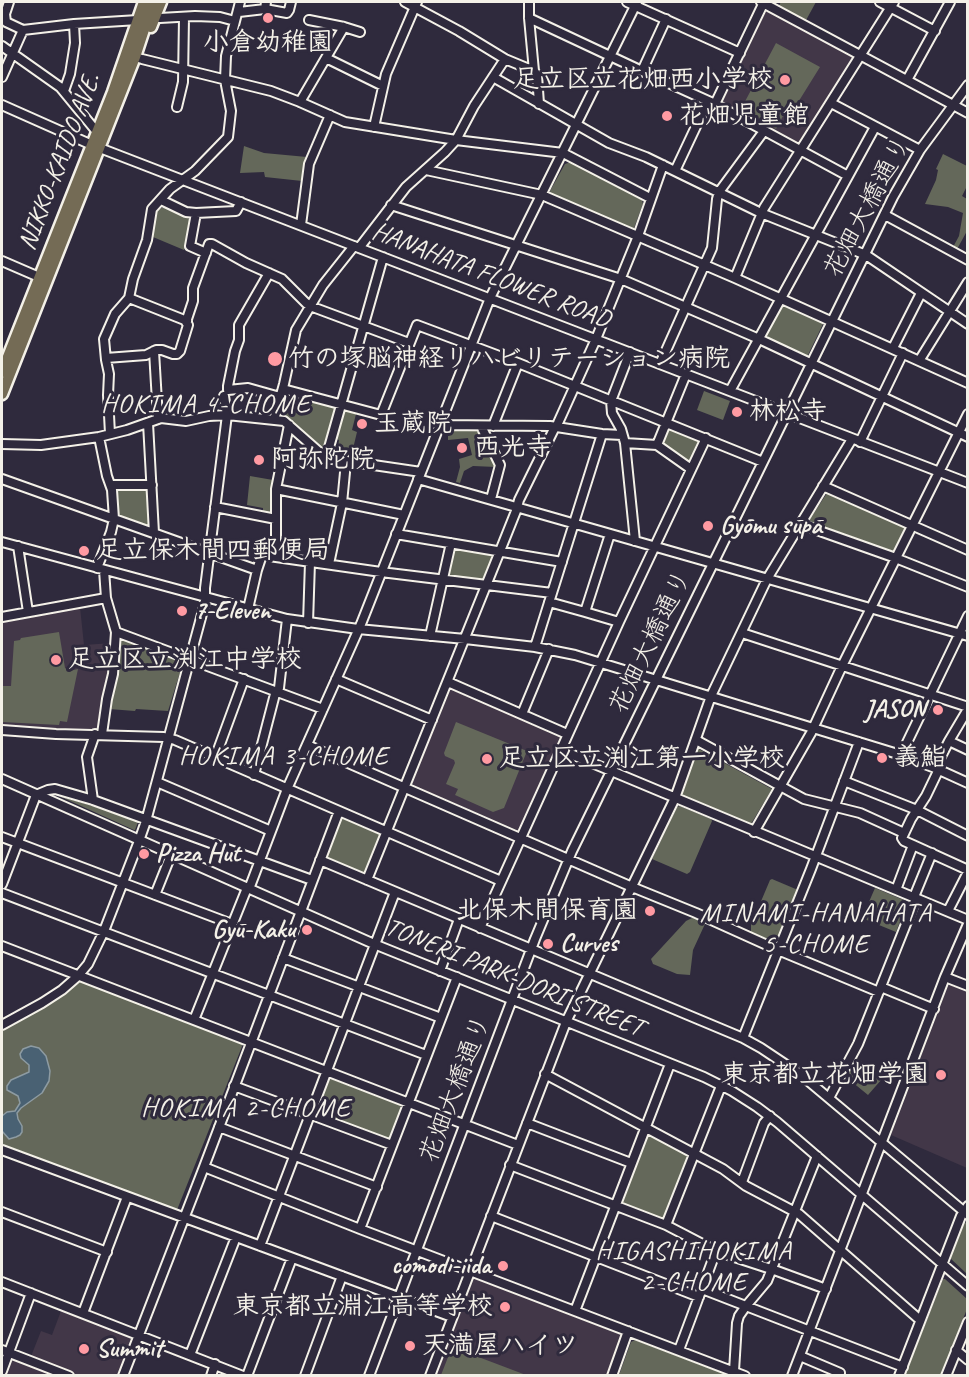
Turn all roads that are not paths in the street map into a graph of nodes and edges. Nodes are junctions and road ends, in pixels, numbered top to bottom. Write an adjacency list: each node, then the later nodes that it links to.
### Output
1 (9, 2): 26 (street)
2 (144, 2): 21 (highway, NIKKO-KAIDO AVE.)
3 (153, 2): 34 (highway)
4 (161, 2): 17 (highway)
5 (240, 2): 16 (street)
6 (291, 2): 14 (street)
7 (405, 2): 13 (street)
8 (529, 2): 19 (street)
9 (763, 2): 31 (street); 33 (street)
10 (880, 2): 15 (street)
11 (950, 2): 27 (street)
12 (633, 3): 20 (street); 32 (street)
13 (416, 4): 36 (street); 44 (street)
14 (265, 5): 16 (street)
15 (893, 5): 27 (street); 33 (street)
16 (239, 12): 23 (street)
17 (155, 16): 18 (street); 34 (highway)
18 (184, 17): 23 (street); 37 (street)
19 (529, 18): 32 (street); 38 (street)
20 (666, 19): 31 (street); 39 (street)
21 (138, 20): 24 (street); 60 (highway, NIKKO-KAIDO AVE.)
22 (309, 20): 25 (street)
23 (235, 21): 42 (street)
24 (74, 24): 26 (street); 46 (street)
25 (344, 27): 28 (street); 35 (street)
26 (22, 30): 30 (street)
27 (935, 31): 43 (street)
28 (360, 33)
29 (2, 46): 30 (street)
30 (12, 53): 40 (street); 46 (street)
31 (740, 53): 48 (street)
32 (610, 56): 39 (street); 56 (street)
33 (861, 56): 43 (street); 49 (street)
34 (135, 57): 37 (street); 62 (highway, NIKKO-KAIDO AVE.)
35 (326, 58): 44 (street); 47 (street)
36 (505, 59): 38 (street); 41 (street)
37 (183, 69): 42 (street); 53 (street)
38 (534, 71): 50 (street)
39 (642, 71): 48 (street)
40 (2, 77)
41 (493, 77): 50 (street); 61 (street)
42 (225, 80): 47 (street); 70 (street)
43 (907, 80): 52 (street)
44 (383, 86): 58 (street)
45 (968, 86): 52 (street, 花畑大橋通り)
46 (64, 91): 60 (street)
47 (300, 102): 55 (street)
48 (711, 102): 59 (street); 68 (street)
49 (831, 103): 57 (street); 64 (street)
50 (539, 104): 56 (street)
51 (2, 105): 62 (street, HANAHATA FLOWER ROAD)
52 (953, 105): 54 (street); 63 (street, 花畑大橋通り)
53 (177, 107)
54 (968, 113)
55 (330, 116): 58 (street); 80 (street)
56 (576, 125): 65 (street); 66 (street)
57 (875, 126): 63 (street); 69 (street)
58 (374, 127): 61 (street)
59 (764, 131): 64 (street); 71 (street)
60 (97, 132): 62 (highway, NIKKO-KAIDO AVE.)
61 (456, 140): 65 (street); 67 (street)
62 (96, 146): 70 (street, HANAHATA FLOWER ROAD); 92 (highway, NIKKO-KAIDO AVE.); 126 (highway, NIKKO-KAIDO AVE.)
63 (920, 150): 79 (street, 花畑大橋通り)
64 (801, 151): 69 (street); 78 (street)
65 (563, 153): 72 (street); 73 (street)
66 (663, 165): 68 (street); 73 (street)
67 (426, 170): 72 (street); 76 (street)
68 (675, 171): 71 (street)
69 (848, 176): 81 (street)
70 (183, 180): 74 (street); 75 (street, HANAHATA FLOWER ROAD)
71 (719, 192): 78 (street); 90 (street)
72 (542, 195): 82 (street); 83 (street)
73 (650, 198): 82 (street)
74 (161, 200): 77 (street); 97 (street)
75 (240, 202): 77 (street); 80 (street, HANAHATA FLOWER ROAD)
76 (391, 205): 83 (street); 84 (street)
77 (196, 213): 85 (street)
78 (761, 213): 81 (street); 93 (street)
79 (885, 215): 86 (street, 花畑大橋通り); 88 (street)
80 (301, 225): 84 (street, HANAHATA FLOWER ROAD)
81 (815, 235): 86 (street); 99 (street)
82 (638, 236): 90 (street); 94 (street)
83 (516, 245): 94 (street); 98 (street)
84 (356, 247): 87 (street, HANAHATA FLOWER ROAD); 100 (street)
85 (206, 253): 91 (street); 103 (street)
86 (866, 255): 96 (street); 104 (street, 花畑大橋通り)
87 (383, 257): 98 (street, HANAHATA FLOWER ROAD); 106 (street)
88 (968, 260)
89 (2, 261): 92 (street)
90 (705, 265): 93 (street); 101 (street)
91 (269, 273): 100 (street); 125 (street)
92 (39, 277): 120 (highway, NIKKO-KAIDO AVE.)
93 (735, 278): 99 (street)
94 (621, 279): 101 (street); 107 (street)
95 (968, 282): 102 (street)
96 (921, 292): 102 (street); 111 (street)
97 (129, 298): 103 (street); 115 (street)
98 (490, 298): 107 (street, HANAHATA FLOWER ROAD); 110 (street)
99 (781, 298): 104 (street); 108 (street)
100 (310, 306): 106 (street); 125 (street)
101 (686, 307): 108 (street); 119 (street)
102 (949, 312): 105 (street); 116 (street)
103 (187, 321): 112 (street)
104 (833, 321): 111 (street); 118 (street, 花畑大橋通り)
105 (968, 324)
106 (364, 325): 109 (street); 130 (street)
107 (596, 339): 113 (street, HANAHATA FLOWER ROAD); 123 (street)
108 (759, 339): 118 (street); 124 (street)
109 (410, 343): 110 (street); 130 (street)
110 (471, 345): 117 (street); 139 (street)
111 (893, 348): 114 (street)
112 (154, 351): 115 (street); 134 (street)
113 (630, 352): 119 (street, HANAHATA FLOWER ROAD); 129 (street)
114 (903, 353): 116 (street); 128 (street)
115 (106, 358): 144 (street)
116 (919, 360): 122 (street)
117 (518, 363): 123 (street); 141 (street)
118 (812, 363): 128 (street); 131 (street, 花畑大橋通り)
119 (660, 364): 121 (street, HANAHATA FLOWER ROAD)
120 (3, 365)
121 (686, 374): 124 (street, HANAHATA FLOWER ROAD); 136 (street)
122 (968, 383)
123 (575, 386): 129 (street); 142 (street)
124 (730, 391): 131 (street, HANAHATA FLOWER ROAD)
125 (281, 393): 130 (street); 135 (street)
126 (2, 394)
127 (224, 396): 133 (street)
128 (882, 397): 143 (street); 150 (street)
129 (611, 401): 136 (street); 146 (street)
130 (341, 404): 154 (street)
131 (788, 413): 150 (street, HANAHATA FLOWER ROAD); 156 (street, 花畑大橋通り)
132 (968, 414): 143 (street)
133 (227, 415): 134 (street); 135 (street); 168 (street)
134 (158, 419): 137 (street)
135 (274, 420): 138 (street)
136 (666, 422): 149 (street); 153 (street)
137 (148, 423): 144 (street); 163 (street)
138 (289, 425): 154 (street); 165 (street)
139 (440, 425): 140 (street); 159 (street)
140 (482, 426): 141 (street); 166 (street)
141 (493, 426): 142 (street)
142 (556, 426): 145 (street); 169 (street)
143 (958, 433): 148 (street); 158 (street)
144 (110, 434): 147 (street)
145 (602, 434): 146 (street); 173 (street)
146 (622, 435): 151 (street)
147 (99, 437): 152 (street); 162 (street)
148 (968, 437)
149 (706, 438): 156 (street); 157 (street)
150 (856, 440): 158 (street, HANAHATA FLOWER ROAD); 164 (street)
151 (625, 443): 153 (street); 179 (street)
152 (2, 444)
153 (657, 445): 157 (street)
154 (326, 458): 155 (street)
155 (346, 462): 159 (street); 167 (street)
156 (763, 462): 192 (street, 花畑大橋通り)
157 (692, 469): 183 (street)
158 (939, 472): 161 (street, HANAHATA FLOWER ROAD); 175 (street)
159 (420, 475): 166 (street); 170 (street)
160 (2, 479): 171 (street)
161 (968, 483)
162 (111, 485): 163 (street); 171 (street)
163 (152, 485): 176 (street)
164 (823, 486): 174 (street); 175 (street)
165 (276, 489): 167 (street); 172 (street)
166 (491, 499): 169 (street)
167 (342, 503): 170 (street); 191 (street)
168 (215, 507): 172 (street); 186 (street)
169 (517, 507): 173 (street); 185 (street)
170 (404, 515): 177 (street)
171 (114, 519): 176 (street); 193 (street)
172 (276, 519): 187 (street)
173 (573, 523): 178 (street); 190 (street)
174 (800, 524): 188 (street); 197 (street)
175 (912, 525): 184 (street); 188 (street)
176 (154, 533): 186 (street)
177 (396, 534): 181 (street); 195 (street)
178 (610, 534): 179 (street); 206 (street)
179 (635, 541): 183 (street)
180 (2, 542): 182 (street)
181 (451, 543): 185 (street); 196 (street)
182 (18, 546): 193 (street); 205 (street)
183 (654, 546): 192 (street); 210 (street)
184 (968, 550)
185 (500, 551): 190 (street); 198 (street)
186 (209, 553): 194 (street); 200 (street)
187 (276, 557): 189 (street); 194 (street)
188 (896, 559): 199 (street); 204 (street)
189 (310, 562): 191 (street); 211 (street)
190 (562, 562): 201 (street)
191 (329, 564): 195 (street)
192 (714, 564): 197 (street); 225 (street, 花畑大橋通り)
193 (100, 569): 200 (street); 202 (street)
194 (256, 570): 203 (street)
195 (381, 572): 196 (street); 212 (street)
196 (443, 579): 198 (street); 216 (street)
197 (767, 579): 204 (street); 214 (street)
198 (486, 584): 201 (street); 217 (street)
199 (968, 587)
200 (204, 597): 203 (street); 220 (street)
201 (551, 597): 206 (street); 218 (street)
202 (106, 598): 205 (street); 213 (street)
203 (248, 609): 209 (street)
204 (871, 609): 215 (street); 222 (street)
205 (28, 612): 208 (street)
206 (585, 612): 210 (street)
207 (968, 616): 215 (street)
208 (2, 617)
209 (287, 619): 211 (street); 227 (street)
210 (619, 622): 221 (street)
211 (308, 623): 212 (street)
212 (358, 629): 216 (street); 224 (street)
213 (116, 632): 220 (street); 236 (street)
214 (742, 633): 222 (street); 229 (street)
215 (963, 635): 228 (street)
216 (430, 636): 217 (street)
217 (465, 639): 218 (street); 226 (street)
218 (535, 647): 219 (street)
219 (549, 649): 221 (street); 232 (street)
220 (190, 658): 223 (street); 238 (street)
221 (600, 662): 225 (street); 237 (street)
222 (842, 666): 228 (street); 234 (street)
223 (244, 679): 227 (street); 246 (street)
224 (336, 679): 231 (street); 233 (street)
225 (656, 679): 229 (street); 248 (street, 花畑大橋通り)
226 (448, 682): 232 (street); 233 (street)
227 (277, 691): 231 (street); 249 (street)
228 (930, 694): 230 (street); 245 (street)
229 (711, 696): 234 (street); 239 (street)
230 (968, 708): 240 (street)
231 (323, 709): 242 (street)
232 (522, 714): 237 (street)
233 (432, 720): 255 (street)
234 (813, 728): 241 (street); 254 (street)
235 (2, 730): 236 (street)
236 (99, 734): 238 (street); 259 (street)
237 (567, 734): 243 (street)
238 (168, 738): 246 (street); 252 (street)
239 (696, 740): 254 (street); 258 (street)
240 (949, 741): 244 (street); 247 (street)
241 (859, 742): 245 (street); 251 (street)
242 (307, 745): 255 (street); 256 (street)
243 (561, 750): 248 (street); 270 (street)
244 (968, 750)
245 (901, 755): 247 (street)
246 (215, 758): 249 (street)
247 (937, 768): 253 (street); 261 (street)
248 (611, 771): 258 (street); 277 (street, 花畑大橋通り)
249 (254, 775): 256 (street)
250 (2, 779): 257 (street, TONERI PARK-DORI STREET)
251 (844, 781): 260 (street); 261 (street)
252 (157, 782): 263 (street); 264 (street)
253 (968, 783)
254 (780, 786): 260 (street); 266 (street)
255 (405, 788): 265 (street); 270 (street)
256 (287, 789): 262 (street); 264 (street)
257 (36, 795): 259 (street); 271 (street, TONERI PARK-DORI STREET); 272 (street)
258 (675, 798): 266 (street); 286 (street)
259 (93, 800): 263 (street)
260 (835, 806): 267 (street); 276 (street)
261 (917, 810): 267 (street); 268 (street)
262 (339, 811): 265 (street); 278 (street)
263 (146, 821): 271 (street); 279 (street)
264 (271, 831): 279 (street)
265 (387, 832): 282 (street); 283 (street)
266 (754, 832): 276 (street)
267 (904, 833): 273 (street)
268 (968, 836)
269 (2, 837): 272 (street)
270 (521, 838): 277 (street); 283 (street)
271 (139, 841): 275 (street, TONERI PARK-DORI STREET); 284 (street)
272 (17, 843): 284 (street); 285 (street)
273 (913, 845): 274 (street); 288 (street)
274 (932, 853): 280 (street); 292 (street)
275 (171, 855): 287 (street, TONERI PARK-DORI STREET); 291 (street)
276 (816, 856): 288 (street); 304 (street)
277 (569, 858): 286 (street); 303 (street, 花畑大橋通り)
278 (320, 860): 281 (street); 282 (street)
279 (260, 862): 281 (street); 287 (street)
280 (968, 871): 293 (street)
281 (312, 880): 294 (street)
282 (367, 880): 289 (street)
283 (501, 881): 299 (street)
284 (123, 883): 291 (street); 300 (street)
285 (2, 885)
286 (632, 887): 304 (street); 308 (street)
287 (248, 889): 294 (street, TONERI PARK-DORI STREET); 297 (street)
288 (896, 890): 292 (street)
289 (394, 891): 295 (street); 301 (street)
290 (2, 892): 300 (street)
291 (155, 895): 297 (street)
292 (915, 898): 293 (street); 314 (street)
293 (948, 911): 296 (street)
294 (300, 912): 301 (street, TONERI PARK-DORI STREET); 305 (street)
295 (459, 919): 299 (street); 306 (street)
296 (968, 920)
297 (232, 924): 307 (street)
298 (968, 924): 311 (street)
299 (480, 928): 303 (street)
300 (104, 931): 307 (street); 309 (street)
301 (374, 944): 306 (street, TONERI PARK-DORI STREET); 313 (street)
302 (2, 946): 309 (street)
303 (531, 949): 308 (street); 316 (street, 花畑大橋通り)
304 (778, 951): 314 (street); 323 (street)
305 (283, 958): 313 (street); 315 (street)
306 (440, 971): 310 (street, TONERI PARK-DORI STREET)
307 (214, 973): 315 (street); 319 (street)
308 (590, 973): 320 (street); 323 (street)
309 (78, 976): 319 (street); 322 (street)
310 (457, 977): 316 (street, TONERI PARK-DORI STREET); 318 (street)
311 (945, 977): 312 (street); 317 (street)
312 (968, 986)
313 (358, 987): 318 (street); 321 (street)
314 (880, 990): 317 (street); 331 (street)
315 (269, 994): 321 (street); 324 (street)
316 (513, 1000): 320 (street, TONERI PARK-DORI STREET); 336 (street, 花畑大橋通り)
317 (934, 1009): 339 (street)
318 (441, 1018): 325 (street)
319 (194, 1020): 324 (street)
320 (566, 1022): 326 (street, TONERI PARK-DORI STREET); 328 (street)
321 (344, 1023): 325 (street); 327 (street)
322 (2, 1025)
323 (743, 1038): 331 (street)
324 (251, 1042): 327 (street); 329 (street)
325 (426, 1055): 332 (street)
326 (670, 1064): 330 (street, TONERI PARK-DORI STREET); 338 (street)
327 (326, 1072): 332 (street); 333 (street)
328 (545, 1074): 335 (street); 338 (street)
329 (234, 1086): 333 (street); 337 (street)
330 (721, 1086): 334 (street, TONERI PARK-DORI STREET); 343 (street)
331 (829, 1098): 339 (street)
332 (408, 1103): 336 (street); 341 (street)
333 (310, 1114): 341 (street); 344 (street)
334 (770, 1116): 345 (street, TONERI PARK-DORI STREET); 349 (street)
335 (526, 1123): 340 (street); 346 (street)
336 (465, 1125): 340 (street); 365 (street, 花畑大橋通り)
337 (219, 1126): 344 (street); 348 (street)
338 (645, 1128): 343 (street); 346 (street)
339 (882, 1143): 351 (street); 355 (street)
340 (518, 1145): 347 (street)
341 (392, 1146): 350 (street)
342 (2, 1150): 352 (street)
343 (694, 1154): 349 (street); 360 (street)
344 (295, 1155): 350 (street); 353 (street)
345 (817, 1156): 351 (street, TONERI PARK-DORI STREET); 357 (street)
346 (631, 1163): 354 (street)
347 (510, 1165): 354 (street); 358 (street)
348 (204, 1167): 353 (street); 359 (street)
349 (742, 1182): 357 (street)
350 (376, 1187): 361 (street)
351 (862, 1195): 364 (street); 370 (street, TONERI PARK-DORI STREET)
352 (127, 1197): 359 (street); 367 (street)
353 (279, 1197): 361 (street); 363 (street)
354 (615, 1205): 360 (street); 368 (street)
355 (966, 1211): 370 (street)
356 (2, 1212): 367 (street)
357 (795, 1212): 364 (street); 371 (street)
358 (491, 1216): 368 (street); 372 (street)
359 (184, 1218): 362 (street); 389 (street)
360 (666, 1225): 366 (street)
361 (360, 1229): 365 (street)
362 (236, 1237): 363 (street); 393 (street)
363 (260, 1246): 369 (street)
364 (840, 1250): 377 (street); 385 (street)
365 (417, 1251): 372 (street); 379 (street, 花畑大橋通り)
366 (716, 1251): 371 (street); 376 (street)
367 (107, 1252): 383 (street)
368 (596, 1256): 380 (street); 382 (street)
369 (292, 1258): 373 (street); 403 (street)
370 (942, 1264): 375 (street, TONERI PARK-DORI STREET); 385 (street)
371 (772, 1270): 377 (street); 381 (street)
372 (470, 1271): 382 (street); 384 (street)
373 (342, 1276): 379 (street); 404 (street)
374 (2, 1282): 378 (street)
375 (968, 1286)
376 (702, 1289): 380 (street); 381 (street)
377 (826, 1289): 387 (street)
378 (31, 1293): 383 (street); 392 (street)
379 (399, 1297): 384 (street); 405 (street, 花畑大橋通り)
380 (699, 1297): 390 (street)
381 (746, 1306): 387 (street); 399 (street)
382 (575, 1311): 388 (street)
383 (83, 1313): 389 (street)
384 (452, 1317): 406 (street)
385 (920, 1320): 397 (street)
386 (968, 1322): 391 (street)
387 (810, 1330): 394 (street); 397 (street)
388 (628, 1331): 390 (street); 407 (street)
389 (139, 1334): 393 (street); 401 (street)
390 (679, 1350): 399 (street)
391 (956, 1350): 395 (street); 412 (street)
392 (5, 1351): 398 (street); 400 (street)
393 (190, 1355): 396 (street)
394 (800, 1356): 409 (street); 410 (street)
395 (968, 1360)
396 (215, 1364): 402 (street); 403 (street)
397 (903, 1367): 411 (street)
398 (2, 1371)
399 (735, 1371): 408 (street)
400 (69, 1376)
401 (123, 1376)
402 (211, 1376)
403 (245, 1376)
404 (305, 1376)
405 (369, 1376)
406 (430, 1376)
407 (612, 1376)
408 (746, 1376)
409 (792, 1376)
410 (839, 1376)
411 (899, 1376)
412 (946, 1376)

